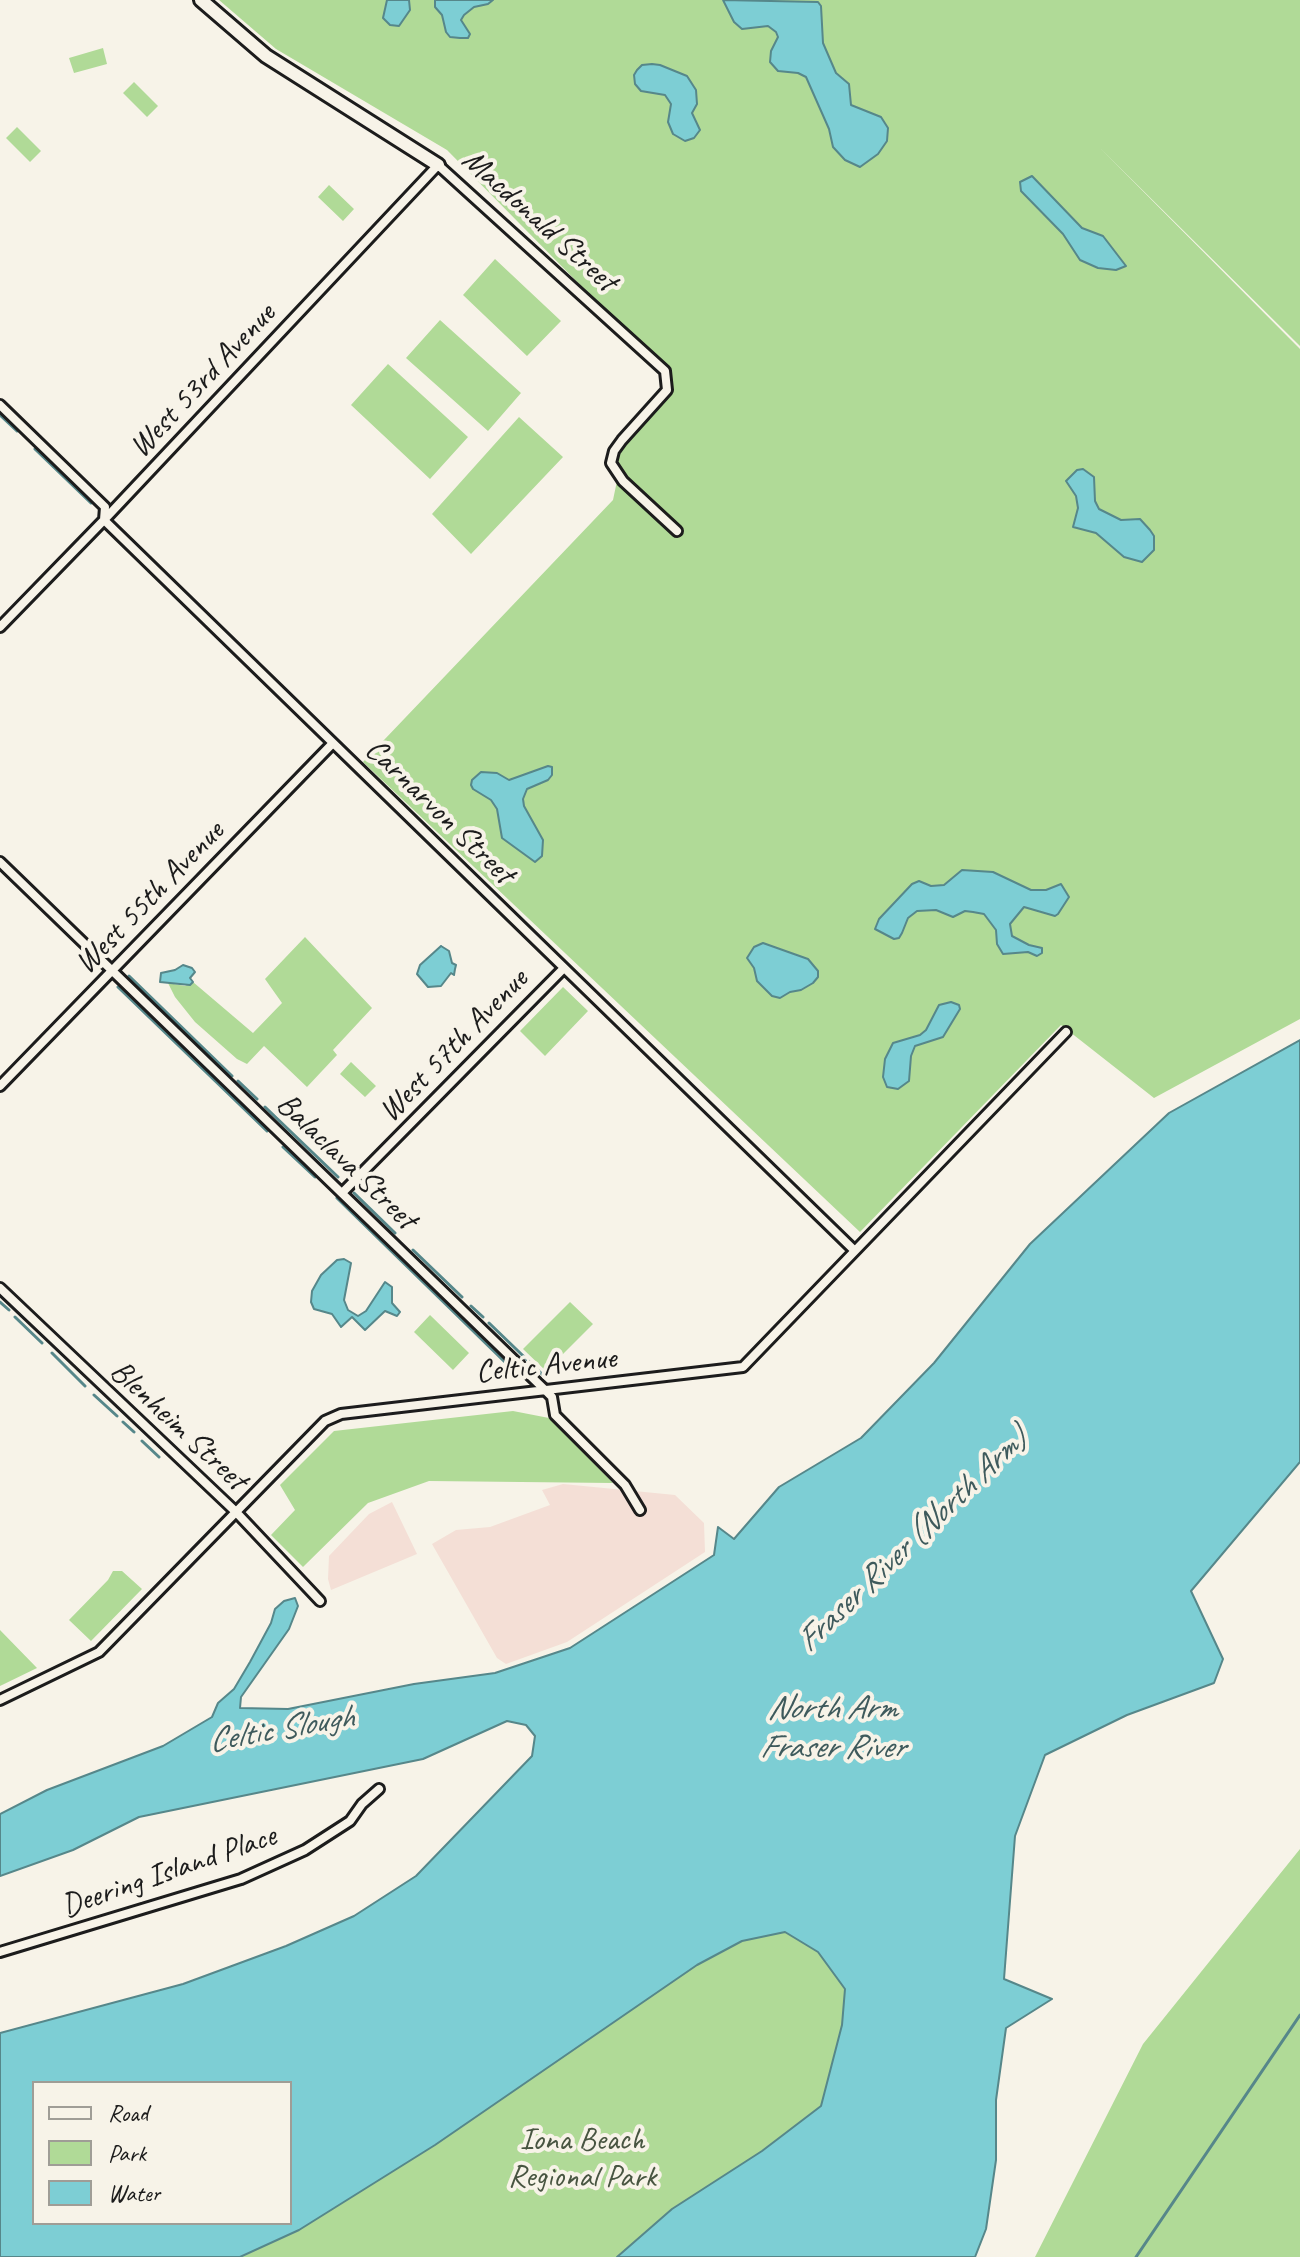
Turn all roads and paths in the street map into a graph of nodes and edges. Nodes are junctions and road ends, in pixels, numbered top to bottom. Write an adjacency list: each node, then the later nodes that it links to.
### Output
1 (201, 0): 2 (street, Macdonald Street)
2 (438, 165): 4 (street, West 53rd Avenue); 5 (street, Macdonald Street)
3 (0, 405): 4 (street, Carnarvon Street)
4 (104, 520): 6 (street, West 53rd Avenue); 7 (street, Carnarvon Street)
5 (677, 531)
6 (0, 627)
7 (333, 743): 9 (street, Carnarvon Street); 10 (street, West 55th Avenue)
8 (0, 862): 10 (street, Balaclava Street)
9 (564, 968): 13 (street, West 57th Avenue); 14 (street, Carnarvon Street)
10 (112, 971): 12 (street, West 55th Avenue); 13 (street, Balaclava Street)
11 (1066, 1032): 14 (street, Celtic Avenue)
12 (0, 1086)
13 (343, 1192): 16 (street, Balaclava Street)
14 (854, 1250): 16 (street, Celtic Avenue)
15 (0, 1288): 18 (street, Blenheim Street)
16 (545, 1390): 17 (street, Balaclava Street); 18 (street, Celtic Avenue)
17 (640, 1510)
18 (236, 1512): 19 (street, Blenheim Street); 20 (street, Celtic Avenue)
19 (320, 1601)
20 (0, 1700)
21 (379, 1789): 22 (street, Deering Island Place)
22 (0, 1952)

